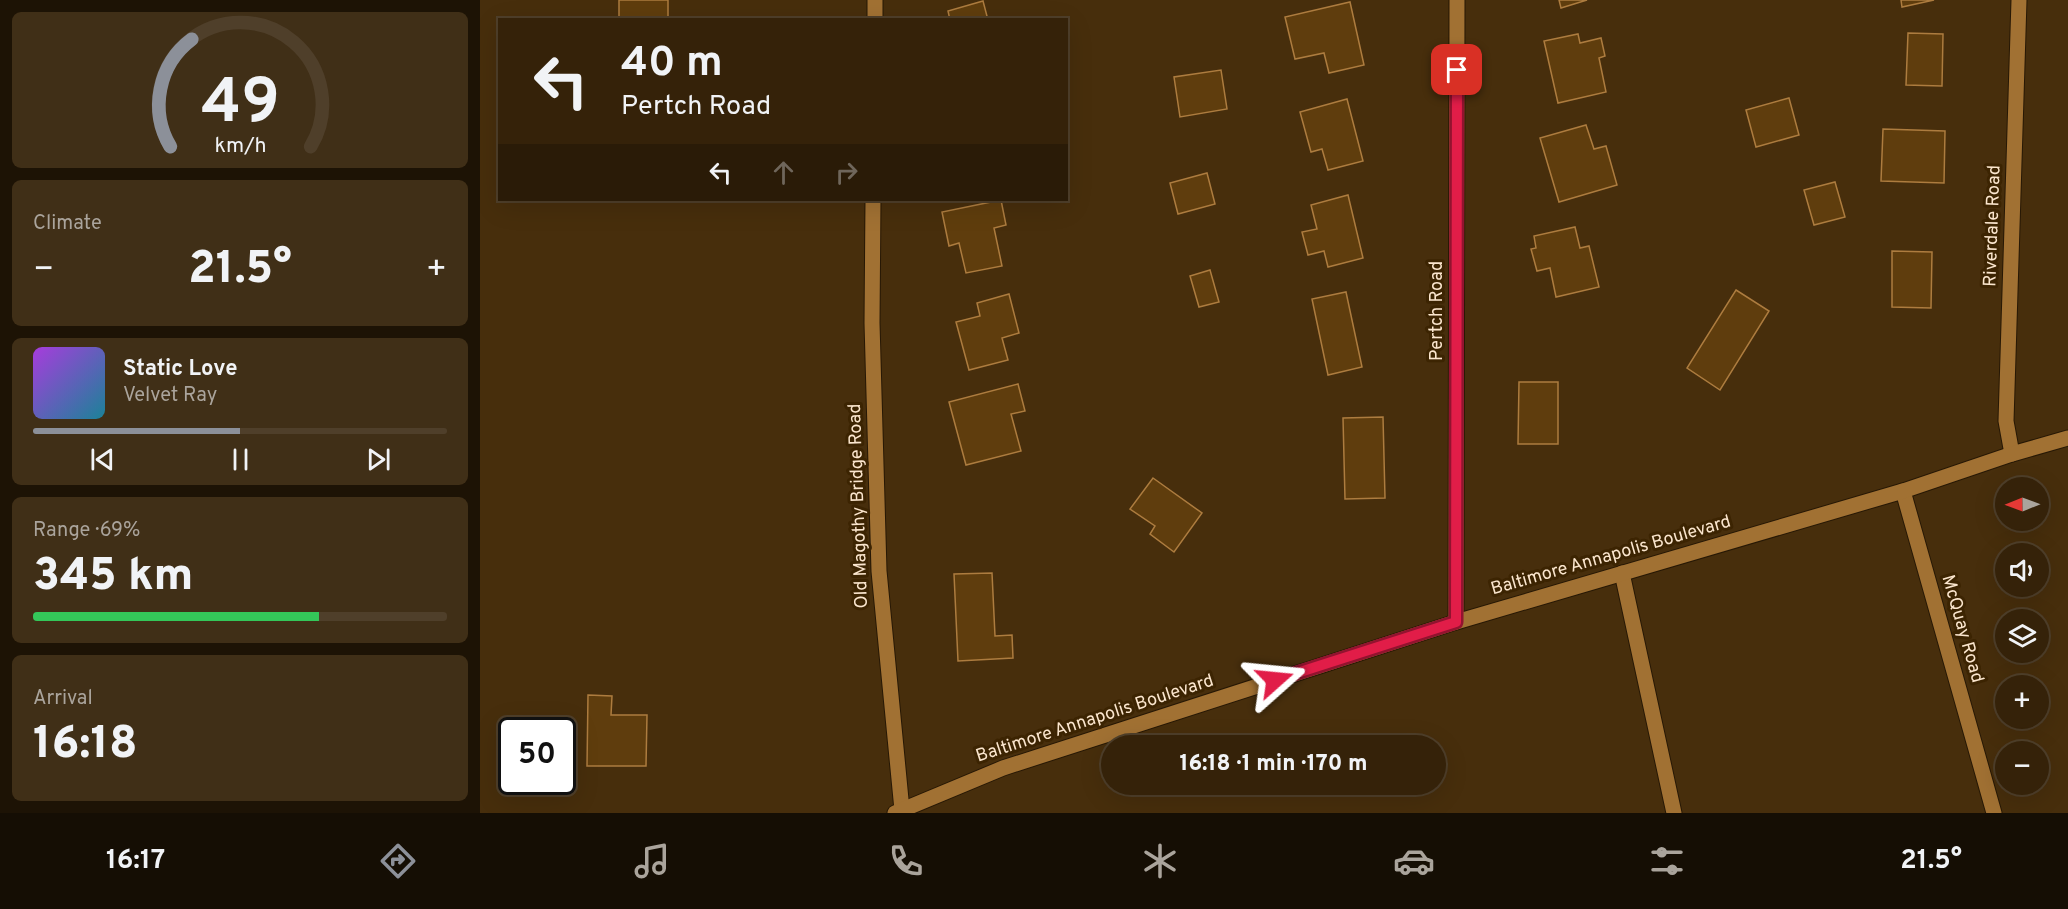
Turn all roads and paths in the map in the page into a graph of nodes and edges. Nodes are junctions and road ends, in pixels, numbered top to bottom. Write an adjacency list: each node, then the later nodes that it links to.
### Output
1 (875, 0): 4 (street)
2 (1457, 0): 10 (street, Pertch Road)
3 (2019, 0): 7 (street, Riverdale Road)
4 (875, 18)
5 (873, 201): 11 (street, Old Magothy Bridge Road)
6 (2068, 438): 7 (street, Baltimore Annapolis Boulevard)
7 (2012, 454): 8 (street, Baltimore Annapolis Boulevard)
8 (1903, 491): 9 (street, Baltimore Annapolis Boulevard); 13 (street, McQuay Road)
9 (1622, 573): 10 (street, Baltimore Annapolis Boulevard); 12 (street)
10 (1456, 622): 11 (street, Baltimore Annapolis Boulevard)
11 (898, 811)
12 (1674, 813)
13 (1994, 813)

